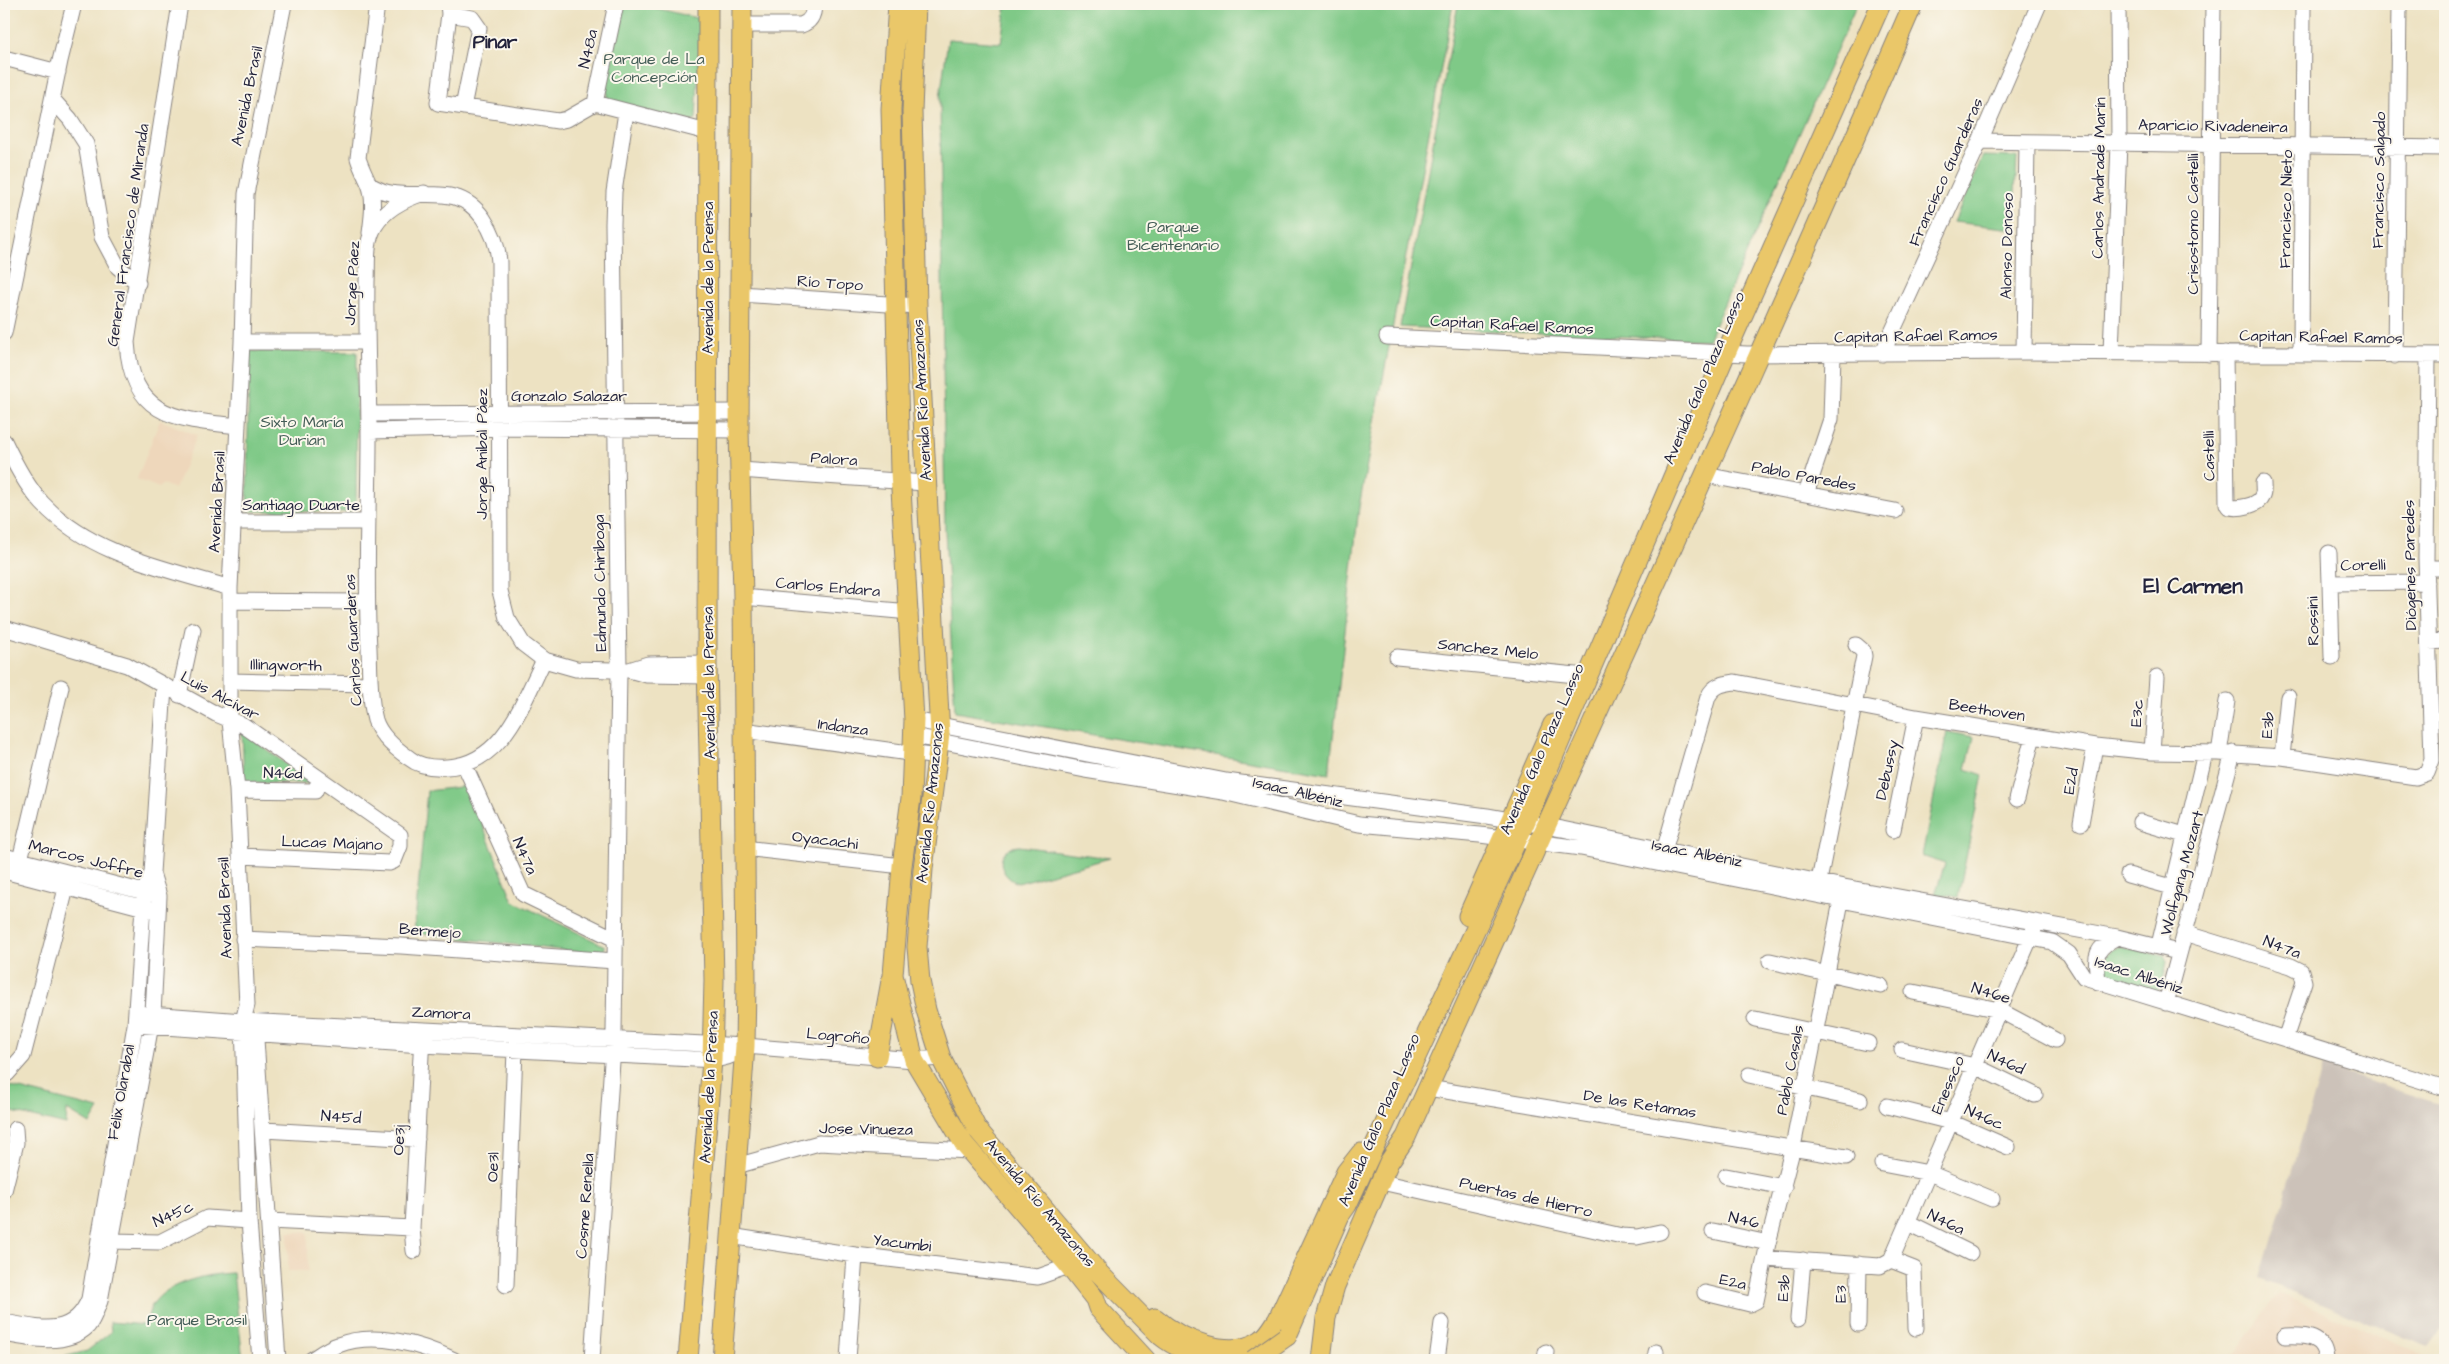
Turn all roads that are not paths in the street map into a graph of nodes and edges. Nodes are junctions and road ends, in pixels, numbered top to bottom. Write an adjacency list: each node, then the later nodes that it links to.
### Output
1 (74, 4): 24 (street)
2 (180, 4): 40 (street, General Francisco de Miranda)
3 (284, 4): 46 (street, Avenida Brasil)
4 (377, 4): 37 (street)
5 (616, 4): 26 (street, N48a)
6 (705, 4): 29 (main road, Avenida de la Prensa)
7 (742, 4): 21 (main road, Avenida de la Prensa)
8 (814, 4): 21 (street)
9 (898, 4): 22 (main road, Avenida Río Amazonas)
10 (916, 4): 22 (main road, Avenida Río Amazonas)
11 (1872, 4): 49 (main road, Avenida Galo Plaza Lasso)
12 (1881, 4): 49 (main road, Avenida Galo Plaza Lasso)
13 (1901, 4): 50 (main road, Avenida Galo Plaza Lasso)
14 (1913, 4): 50 (main road, Avenida Galo Plaza Lasso)
15 (2040, 4): 30 (street, Francisco Guarderas)
16 (2118, 4): 32 (street, Carlos Andrade Marín)
17 (2213, 4): 33 (street, Crisostomo Castelli)
18 (2304, 4): 34 (street, Francisco Nieto)
19 (2399, 4): 35 (street, Francisco Salgado)
20 (448, 9): 27 (street); 27 (street)
21 (742, 25): 41 (main road, Avenida de la Prensa)
22 (905, 34): 42 (main road, Avenida Río Amazonas); 43 (main road, Avenida Río Amazonas)
23 (4, 58): 24 (street)
24 (58, 72): 25 (street)
25 (53, 100): 40 (street); 44 (street)
26 (595, 103): 27 (street); 28 (street)
27 (463, 107)
28 (626, 112): 29 (street); 61 (street, Edmundo Chiriboga)
29 (707, 132): 63 (main road, Avenida de la Prensa)
30 (1980, 141): 31 (street, Aparicio Rivadeneira); 53 (street, Francisco Guarderas)
31 (2027, 142): 32 (street, Aparicio Rivadeneira); 48 (street, Alonso Donoso)
32 (2119, 143): 33 (street, Aparicio Rivadeneira); 51 (street, Carlos Andrade Marín)
33 (2211, 144): 34 (street, Aparicio Rivadeneira); 54 (street, Crisostomo Castelli)
34 (2304, 145): 35 (street, Aparicio Rivadeneira); 56 (street, Francisco Nieto)
35 (2397, 146): 36 (street, Aparicio Rivadeneira); 59 (street, Francisco Salgado)
36 (2445, 148)
37 (370, 185): 38 (street); 39 (street)
38 (424, 193): 39 (street, Jorge Páez); 62 (street, Jorge Anibal Páez)
39 (368, 246): 47 (street, Jorge Páez)
40 (138, 283): 65 (street, General Francisco de Miranda)
41 (740, 294): 42 (street, Río Topo); 64 (main road, Avenida de la Prensa)
42 (896, 305): 43 (street, Río Topo); 70 (main road, Avenida Río Amazonas)
43 (917, 306): 71 (main road, Avenida Río Amazonas)
44 (4, 333)
45 (1387, 337): 49 (street, Capitan Rafael Ramos)
46 (242, 342): 47 (street); 65 (street, Avenida Brasil)
47 (366, 342): 60 (street, Carlos Guarderas)
48 (2024, 352): 51 (street, Capitan Rafael Ramos); 53 (street, Capitan Rafael Ramos)
49 (1720, 353): 50 (street, Capitan Rafael Ramos); 95 (main road, Avenida Galo Plaza Lasso); 125 (main road, Avenida Galo Plaza Lasso)
50 (1754, 353): 52 (street, Capitan Rafael Ramos); 69 (main road, Avenida Galo Plaza Lasso); 125 (main road, Avenida Galo Plaza Lasso)
51 (2111, 353): 54 (street, Capitan Rafael Ramos)
52 (1832, 354): 53 (street, Capitan Rafael Ramos); 73 (street)
53 (1882, 354)
54 (2209, 354): 55 (street, Capitan Rafael Ramos)
55 (2226, 354): 56 (street, Capitan Rafael Ramos); 72 (street, Castelli)
56 (2301, 354): 59 (street, Capitan Rafael Ramos)
57 (2428, 355): 58 (street, Capitan Rafael Ramos); 59 (street, Capitan Rafael Ramos); 79 (street, Diógenes Paredes)
58 (2445, 355)
59 (2395, 356)
60 (369, 414): 62 (street, Gonzalo Salazar); 66 (street, Carlos Guarderas)
61 (615, 420): 62 (street, Gonzalo Salazar); 63 (street, Gonzalo Salazar); 94 (street, Edmundo Chiriboga)
62 (499, 421): 66 (street, Gonzalo Salazar); 92 (street, Jorge Anibal Páez)
63 (709, 421): 64 (street, Gonzalo Salazar); 93 (main road, Avenida de la Prensa)
64 (739, 421): 68 (main road, Avenida de la Prensa)
65 (238, 426): 75 (street, Avenida Brasil)
66 (369, 431): 76 (street, Carlos Guarderas)
67 (4, 441): 81 (street)
68 (740, 470): 70 (street, Palora); 82 (main road, Avenida de la Prensa)
69 (1705, 475): 73 (street, Pablo Paredes); 125 (main road, Avenida Galo Plaza Lasso)
70 (901, 481): 71 (street, Palora); 84 (main road, Avenida Río Amazonas)
71 (925, 483): 110 (main road, Avenida Río Amazonas)
72 (2263, 483)
73 (1806, 494): 74 (street, Pablo Paredes)
74 (1896, 511)
75 (234, 522): 76 (street, Santiago Duarte); 81 (street, Avenida Brasil)
76 (368, 522): 83 (street, Carlos Guarderas)
77 (2329, 552): 80 (street, Corelli)
78 (2445, 568): 79 (street, Corelli)
79 (2427, 575): 80 (street, Corelli); 88 (street, Diógenes Paredes)
80 (2330, 583): 91 (street, Rossini)
81 (230, 595): 83 (street); 97 (street, Avenida Brasil)
82 (743, 597): 84 (street, Carlos Endara); 108 (main road, Avenida de la Prensa)
83 (366, 602): 98 (street, Carlos Guarderas)
84 (910, 612): 107 (main road, Avenida Río Amazonas)
85 (4, 628): 100 (street, Luis Alcívar)
86 (193, 630): 101 (street)
87 (2445, 641): 88 (street)
88 (2429, 642): 117 (street, Diógenes Paredes)
89 (1856, 645): 104 (street)
90 (1397, 657): 95 (street, Sanchez Melo)
91 (2332, 657)
92 (544, 660): 94 (street, Jorge Anibal Páez); 116 (street, Carlos Guarderas)
93 (707, 669): 94 (street, Jorge Anibal Páez); 170 (main road, Avenida de la Prensa)
94 (624, 670): 145 (street, Edmundo Chiriboga)
95 (1576, 675): 125 (main road, Avenida Galo Plaza Lasso)
96 (2157, 677): 112 (street, E3c)
97 (230, 681): 98 (street, Illingworth); 106 (street, Avenida Brasil)
98 (370, 684): 116 (street, Carlos Guarderas)
99 (61, 687): 132 (street)
100 (164, 687): 101 (street, Luis Alcívar); 140 (street, Félix Olarabal)
101 (179, 695): 106 (street, Luis Alcívar)
102 (2288, 696): 115 (street, E3b)
103 (2227, 701): 113 (street)
104 (1853, 705): 105 (street, Beethoven); 129 (street, Beethoven); 138 (street)
105 (1916, 717): 109 (street, Beethoven); 124 (street, Debussy)
106 (230, 721): 118 (street, Luis Alcívar); 120 (street, Avenida Brasil)
107 (914, 728): 110 (street, Isaac Albéniz); 114 (main road, Avenida Río Amazonas)
108 (743, 730): 114 (street, Indanza); 128 (main road, Avenida de la Prensa)
109 (2033, 736): 111 (street, Beethoven); 121 (street)
110 (939, 741): 114 (street, Indanza); 119 (street, Isaac Albéniz); 172 (main road, Avenida Río Amazonas)
111 (2095, 746): 112 (street, Beethoven); 123 (street, E2d)
112 (2152, 752): 113 (street, Beethoven)
113 (2219, 753): 115 (street, Beethoven); 126 (street, Wolfgang Mozart); 142 (street, Wolfgang Mozart)
114 (913, 755): 133 (main road, Avenida Río Amazonas)
115 (2282, 757): 117 (street, Beethoven)
116 (465, 766): 145 (street, N47a)
117 (2427, 773)
118 (320, 779): 120 (street, N46d); 127 (street, Luis Alcívar)
119 (1225, 787): 125 (street, Isaac Albéniz); 125 (street, Isaac Albéniz)
120 (237, 790): 131 (street, Avenida Brasil)
121 (2017, 799)
122 (2140, 822): 126 (street)
123 (2081, 823)
124 (1893, 830)
125 (1526, 832): 129 (street, Isaac Albéniz); 138 (street, Isaac Albéniz); 177 (main road, Avenida Galo Plaza Lasso); 191 (main road, Avenida Galo Plaza Lasso); 193 (main road, Avenida Galo Plaza Lasso); 202 (main road, Avenida Galo Plaza Lasso)
126 (2184, 835): 137 (street, Wolfgang Mozart)
127 (400, 836): 131 (street, Lucas Majano)
128 (744, 848): 133 (street, Oyacachi); 168 (main road, Avenida de la Prensa)
129 (1664, 851): 138 (street, Isaac Albéniz)
130 (4, 856): 132 (street, Marcos Joffre)
131 (241, 856): 144 (street, Avenida Brasil)
132 (20, 860): 136 (street, Marcos Joffre)
133 (902, 866): 150 (main road, Avenida Río Amazonas)
134 (4, 870): 136 (street, Marcos Joffre)
135 (2128, 875): 137 (street)
136 (68, 880): 140 (street, Marcos Joffre); 175 (street)
137 (2172, 887): 146 (street, Wolfgang Mozart)
138 (1817, 888): 139 (street, Isaac Albéniz)
139 (1843, 894): 141 (street, Isaac Albéniz); 151 (street, Pablo Casals)
140 (151, 902): 157 (street, Félix Olarabal); 159 (street, Félix Olarabal)
141 (2033, 930): 143 (street, Isaac Albéniz); 152 (street, Isaac Albéniz); 156 (street, Enessco)
142 (2184, 933): 147 (street, Wolfgang Mozart); 163 (street, N47a)
143 (2117, 937): 146 (street, Isaac Albéniz); 152 (street)
144 (243, 939): 148 (street, Bermejo); 160 (street, Avenida Brasil)
145 (615, 939): 148 (street, Edmundo Chiriboga)
146 (2159, 946): 147 (street, Isaac Albéniz)
147 (2178, 952): 155 (street, Wolfgang Mozart)
148 (615, 961): 166 (street, Edmundo Chiriboga)
149 (1770, 961): 151 (street)
150 (893, 975): 171 (main road); 173 (main road, Avenida Río Amazonas)
151 (1826, 975): 153 (street); 161 (street, Pablo Casals)
152 (2098, 982): 155 (street, Isaac Albéniz)
153 (1881, 986)
154 (1913, 992): 156 (street, N46e)
155 (2166, 1003): 163 (street, Isaac Albéniz)
156 (1999, 1010): 164 (street, N46e); 174 (street, Enessco)
157 (136, 1019): 159 (street, Zamora); 223 (street, Félix Olarabal)
158 (1755, 1019): 161 (street)
159 (152, 1020): 160 (street, Zamora); 210 (street, Félix Olarabal)
160 (249, 1027): 162 (street, Zamora); 185 (street, Avenida Brasil); 203 (street, Avenida Brasil)
161 (1815, 1032): 165 (street); 178 (street, Pablo Casals)
162 (422, 1038): 166 (street, Zamora); 167 (street, Zamora); 187 (street, Oe3j)
163 (2285, 1039): 179 (street, Isaac Albéniz)
164 (2054, 1040)
165 (1868, 1043)
166 (614, 1048): 167 (street, Zamora); 170 (street, Zamora); 237 (street, Cosme Renella)
167 (515, 1050): 220 (street, Oe3l)
168 (741, 1050): 170 (street, Zamora); 171 (street, Logroño); 195 (main road, Avenida de la Prensa)
169 (1902, 1050): 174 (street, N46d)
170 (712, 1053): 238 (main road, Avenida de la Prensa)
171 (877, 1058): 173 (street, Logroño)
172 (941, 1058): 173 (street, Logroño); 211 (main road, Avenida Río Amazonas)
173 (914, 1060): 190 (main road, Avenida Río Amazonas)
174 (1975, 1066): 180 (street, N46d); 183 (street, Enessco)
175 (6, 1074)
176 (1748, 1075): 178 (street)
177 (1428, 1088): 186 (main road, Avenida Galo Plaza Lasso); 188 (street, De las Retamas)
178 (1804, 1088): 181 (street); 188 (street, Pablo Casals)
179 (2445, 1088)
180 (2035, 1095)
181 (1860, 1100)
182 (1887, 1106): 183 (street, N46c)
183 (1951, 1122): 189 (street, N46c); 196 (street, Enessco)
184 (15, 1129): 200 (street)
185 (264, 1130): 187 (street, N45d); 204 (street, Avenida Brasil)
186 (1406, 1137): 193 (main road, Avenida Galo Plaza Lasso); 198 (main road)
187 (417, 1139): 206 (street, Oe3j)
188 (1793, 1147): 192 (street, De las Retamas); 199 (street, Pablo Casals)
189 (2008, 1147)
190 (969, 1151): 195 (street, Jose Vinueza); 219 (main road, Avenida Río Amazonas)
191 (1362, 1153): 202 (main road, Avenida Galo Plaza Lasso); 211 (main road)
192 (1846, 1157)
193 (1389, 1162): 245 (main road)
194 (1882, 1164): 196 (street)
195 (736, 1166): 209 (main road, Avenida de la Prensa)
196 (1929, 1173): 201 (street); 205 (street, Enessco)
197 (1726, 1176): 199 (street)
198 (1386, 1183): 208 (street, Puertas de Hierro); 246 (main road)
199 (1784, 1186): 212 (street, Pablo Casals)
200 (4, 1191)
201 (1992, 1199)
202 (1340, 1215): 230 (main road)
203 (249, 1220): 210 (street, N45c); 233 (street, Avenida Brasil)
204 (269, 1221): 206 (street); 234 (street, Avenida Brasil)
205 (1906, 1222): 214 (street, N46a); 217 (street, Enessco)
206 (412, 1228): 213 (street, Oe3j)
207 (1713, 1231): 212 (street, N46)
208 (1660, 1232)
209 (730, 1236): 215 (street, Yacumbi); 239 (main road, Avenida de la Prensa)
210 (112, 1240): 223 (street, Félix Olarabal)
211 (1082, 1250): 232 (main road, Avenida Río Amazonas)
212 (1766, 1250): 216 (street); 222 (street, Pablo Casals)
213 (414, 1251)
214 (1970, 1253)
215 (855, 1256): 219 (street, Yacumbi); 240 (street)
216 (1803, 1260): 218 (street); 224 (street, E3b)
217 (1891, 1260): 218 (street); 228 (street)
218 (1859, 1264): 227 (street, E3)
219 (1069, 1266): 241 (main road, Avenida Río Amazonas)
220 (506, 1285)
221 (1705, 1293): 222 (street, E2a)
222 (1754, 1304)
223 (89, 1314): 225 (street); 229 (street)
224 (1798, 1319)
225 (4, 1322)
226 (1442, 1322): 247 (street)
227 (1858, 1324)
228 (1916, 1328)
229 (4, 1334)
230 (1287, 1336): 243 (main road, bridge); 244 (main road, bridge)
231 (2286, 1336): 248 (street)
232 (1206, 1358): 242 (main road, Avenida Río Amazonas)
233 (260, 1360)
234 (278, 1360)
235 (311, 1360): 236 (street)
236 (454, 1360)
237 (592, 1360)
238 (688, 1360)
239 (722, 1360)
240 (848, 1360)
241 (1146, 1360)
242 (1221, 1360)
243 (1253, 1360)
244 (1268, 1360)
245 (1321, 1360)
246 (1332, 1360)
247 (1437, 1360)
248 (2326, 1360)

